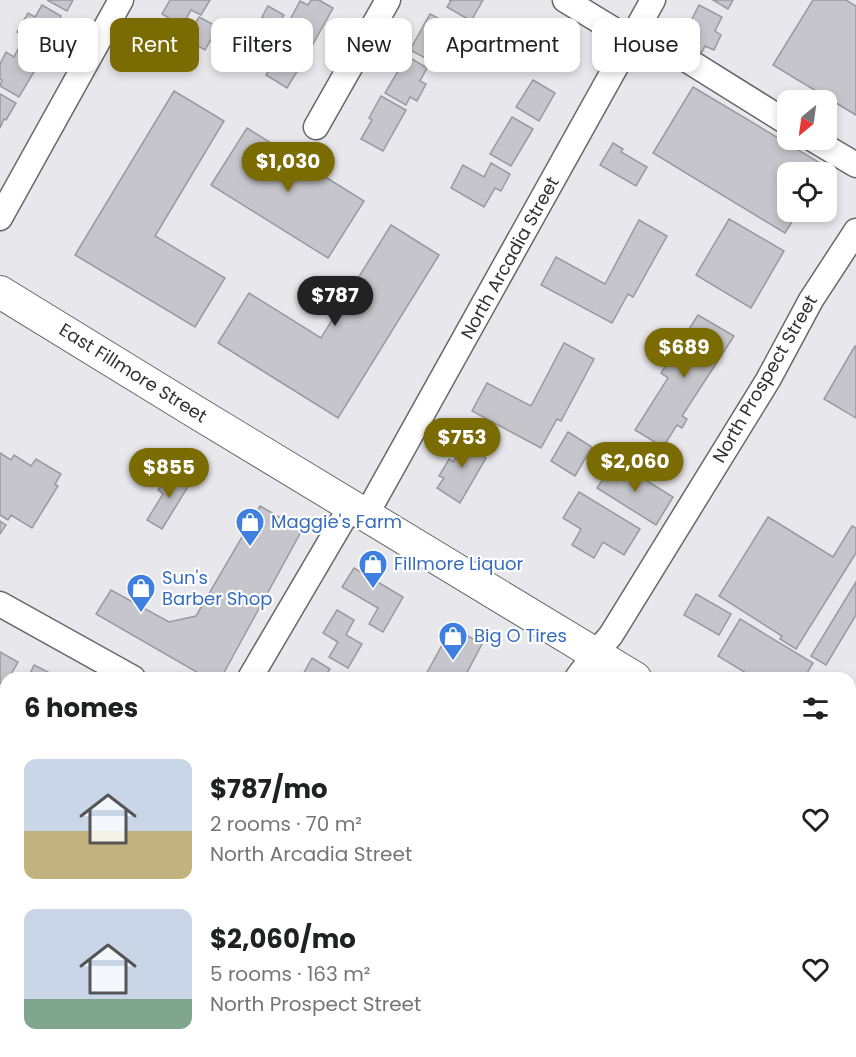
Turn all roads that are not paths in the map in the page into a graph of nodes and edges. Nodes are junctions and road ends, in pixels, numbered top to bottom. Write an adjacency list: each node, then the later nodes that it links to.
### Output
1 (121, 0): 13 (street)
2 (388, 0): 10 (street)
3 (565, 0): 5 (street)
4 (653, 0): 6 (street, North Arcadia Street)
5 (595, 18)
6 (643, 18)
7 (700, 68): 9 (street)
8 (612, 72): 16 (street, North Arcadia Street)
9 (777, 116)
10 (316, 127)
11 (831, 150): 12 (street)
12 (856, 165)
13 (0, 218)
14 (856, 231): 18 (street, North Prospect Street)
15 (0, 292): 16 (main road, East Fillmore Street)
16 (358, 510): 18 (main road, East Fillmore Street); 20 (street, North Arcadia Street)
17 (0, 604): 19 (street)
18 (586, 666): 21 (main road, East Fillmore Street)
19 (122, 672)
20 (254, 672)
21 (610, 672)

